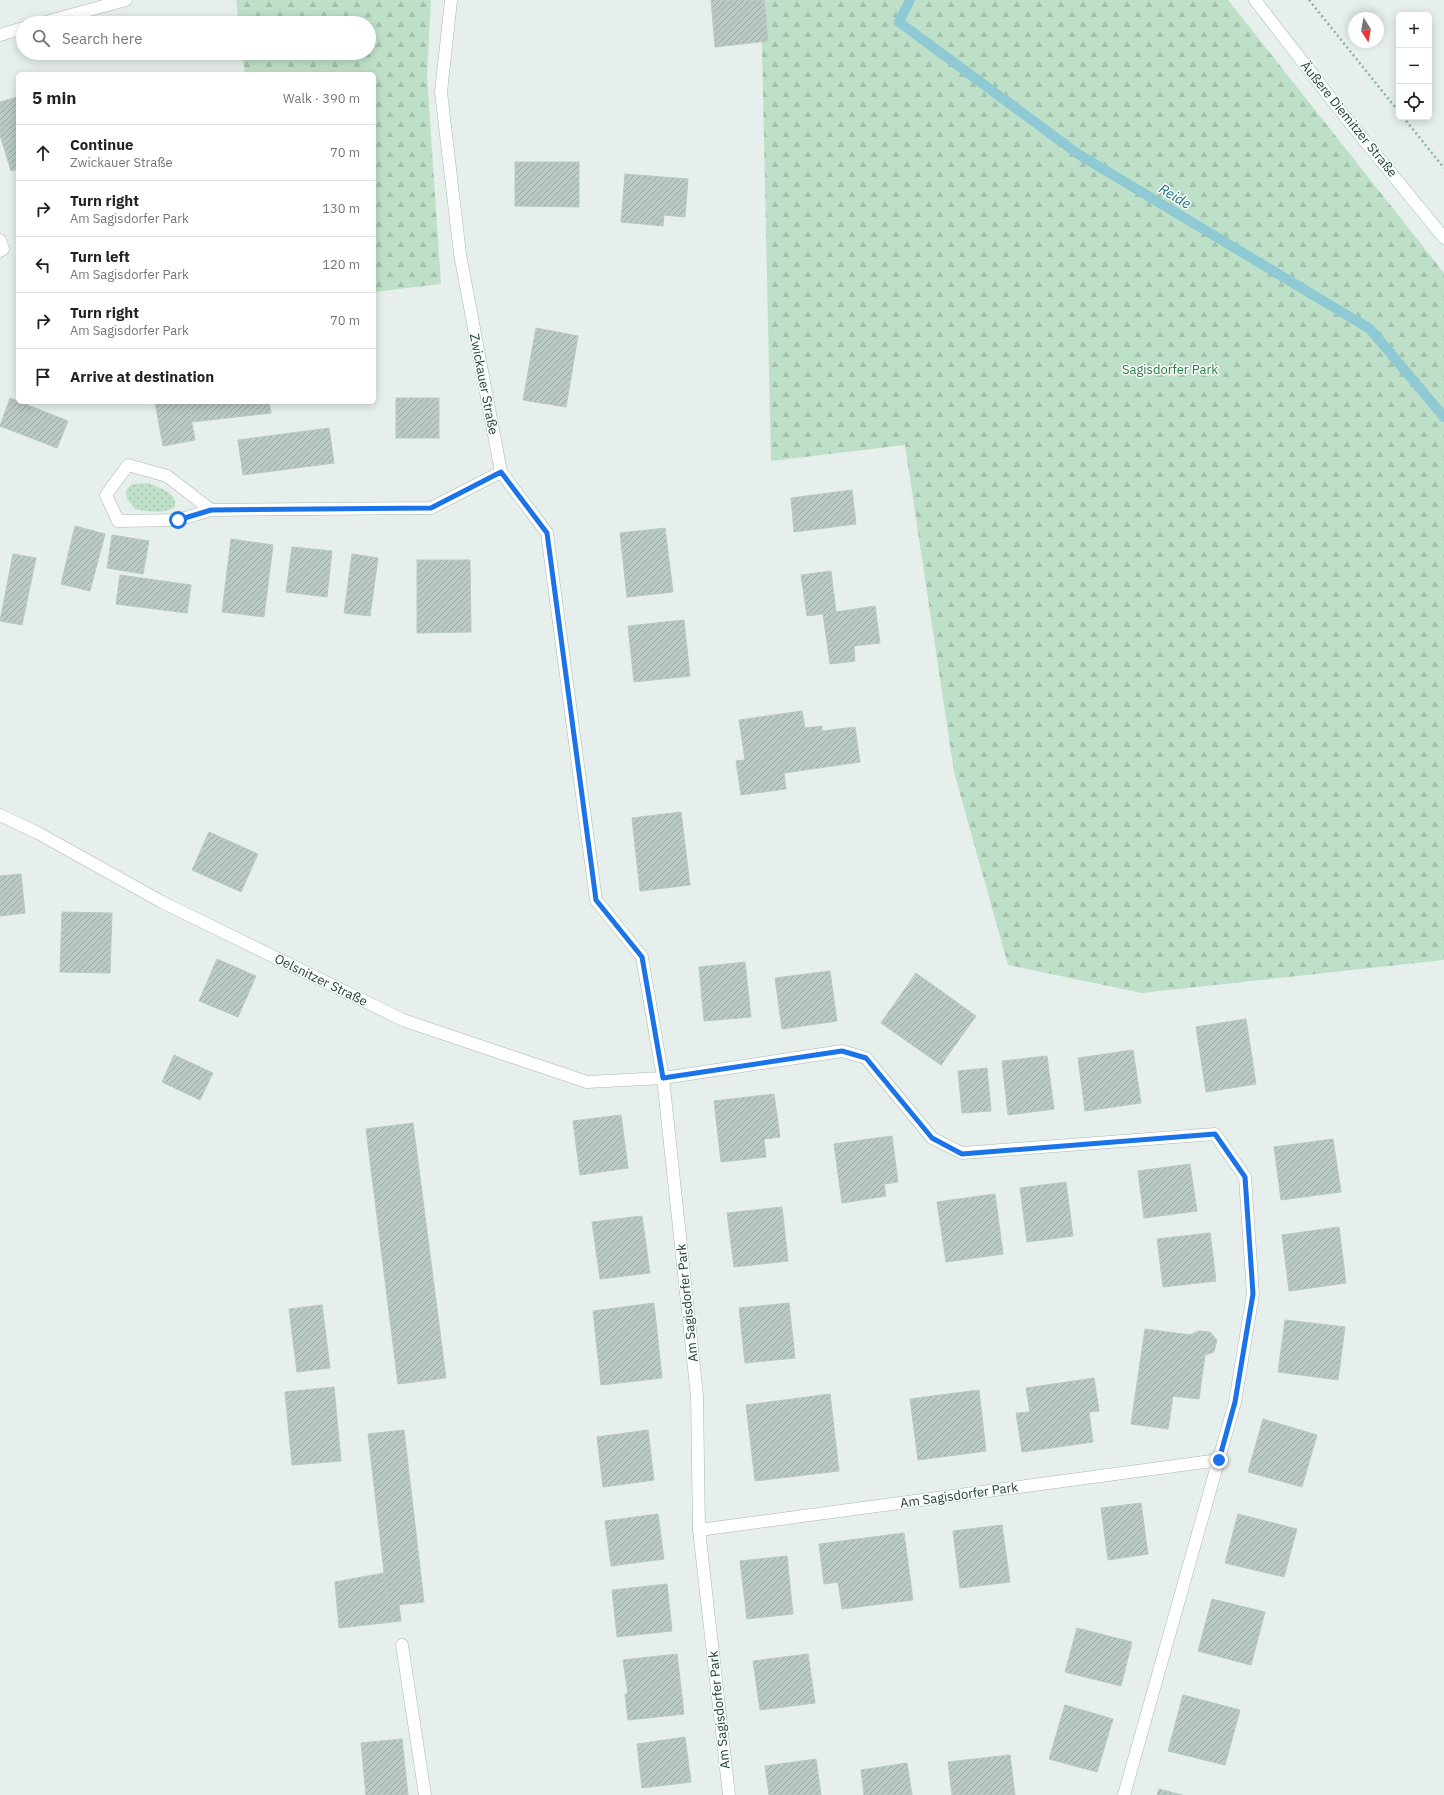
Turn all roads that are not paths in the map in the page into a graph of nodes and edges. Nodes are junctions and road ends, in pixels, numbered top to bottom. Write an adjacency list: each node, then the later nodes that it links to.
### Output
1 (126, 0): 4 (street)
2 (451, 0): 10 (street, Zwickauer Straße)
3 (1255, 0): 7 (street, Äußere Diemitzer Straße)
4 (68, 16)
5 (16, 30): 6 (street)
6 (0, 34)
7 (1444, 238)
8 (0, 240): 9 (street)
9 (0, 251)
10 (501, 472): 11 (street); 13 (street, Am Sagisdorfer Park)
11 (211, 510): 11 (street)
12 (0, 815): 13 (street, Oelsnitzer Straße)
13 (663, 1078): 14 (street); 15 (street, Am Sagisdorfer Park)
14 (1219, 1460): 15 (street, Am Sagisdorfer Park); 19 (street)
15 (699, 1530): 18 (street, Am Sagisdorfer Park)
16 (402, 1645): 17 (street)
17 (424, 1795)
18 (729, 1795)
19 (1124, 1795)

